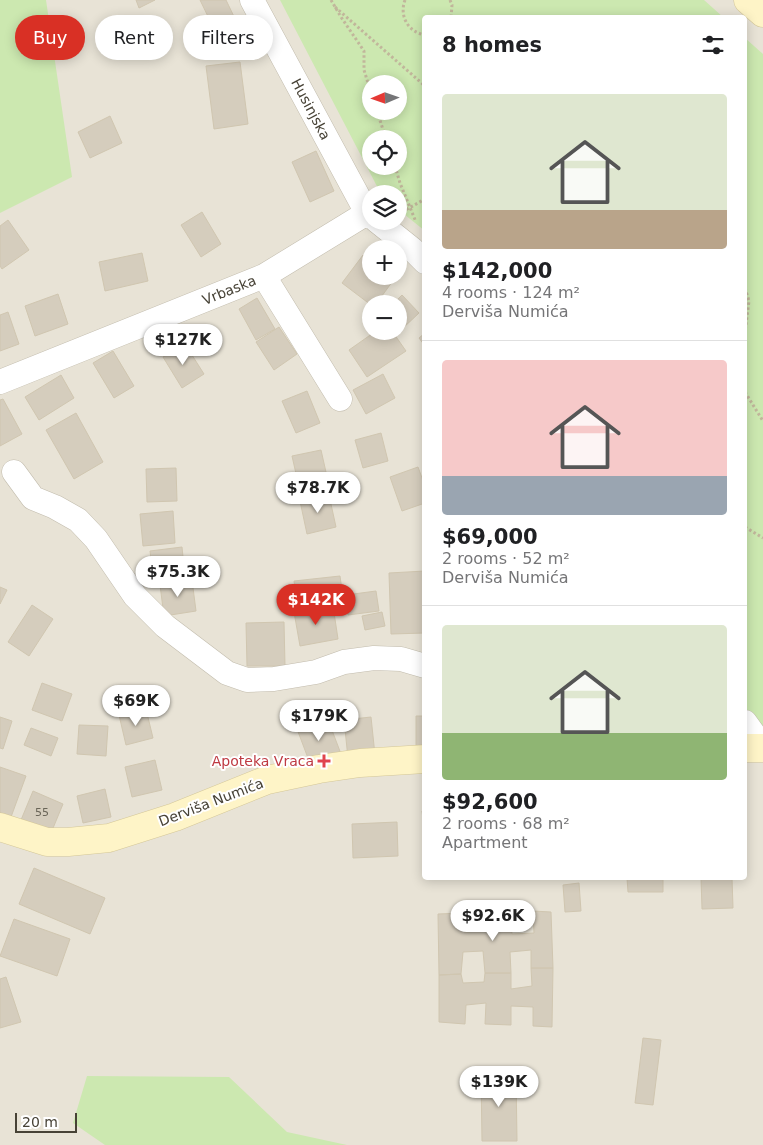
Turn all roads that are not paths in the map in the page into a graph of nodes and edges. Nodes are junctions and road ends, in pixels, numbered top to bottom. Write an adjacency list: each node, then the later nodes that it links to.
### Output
1 (252, 0): 4 (street, Husinjska)
2 (748, 0): 3 (main road)
3 (763, 12)
4 (362, 199)
5 (362, 222): 8 (street, Vrbaska)
6 (388, 230): 7 (street, Husinjska)
7 (419, 255)
8 (264, 276): 9 (street, Vrbaska); 10 (street)
9 (0, 382)
10 (340, 399)
11 (14, 472): 12 (street)
12 (422, 665)
13 (747, 725): 14 (street)
14 (763, 747): 15 (main road)
15 (747, 748)
16 (422, 759): 17 (main road, Derviša Numića)
17 (0, 827)

